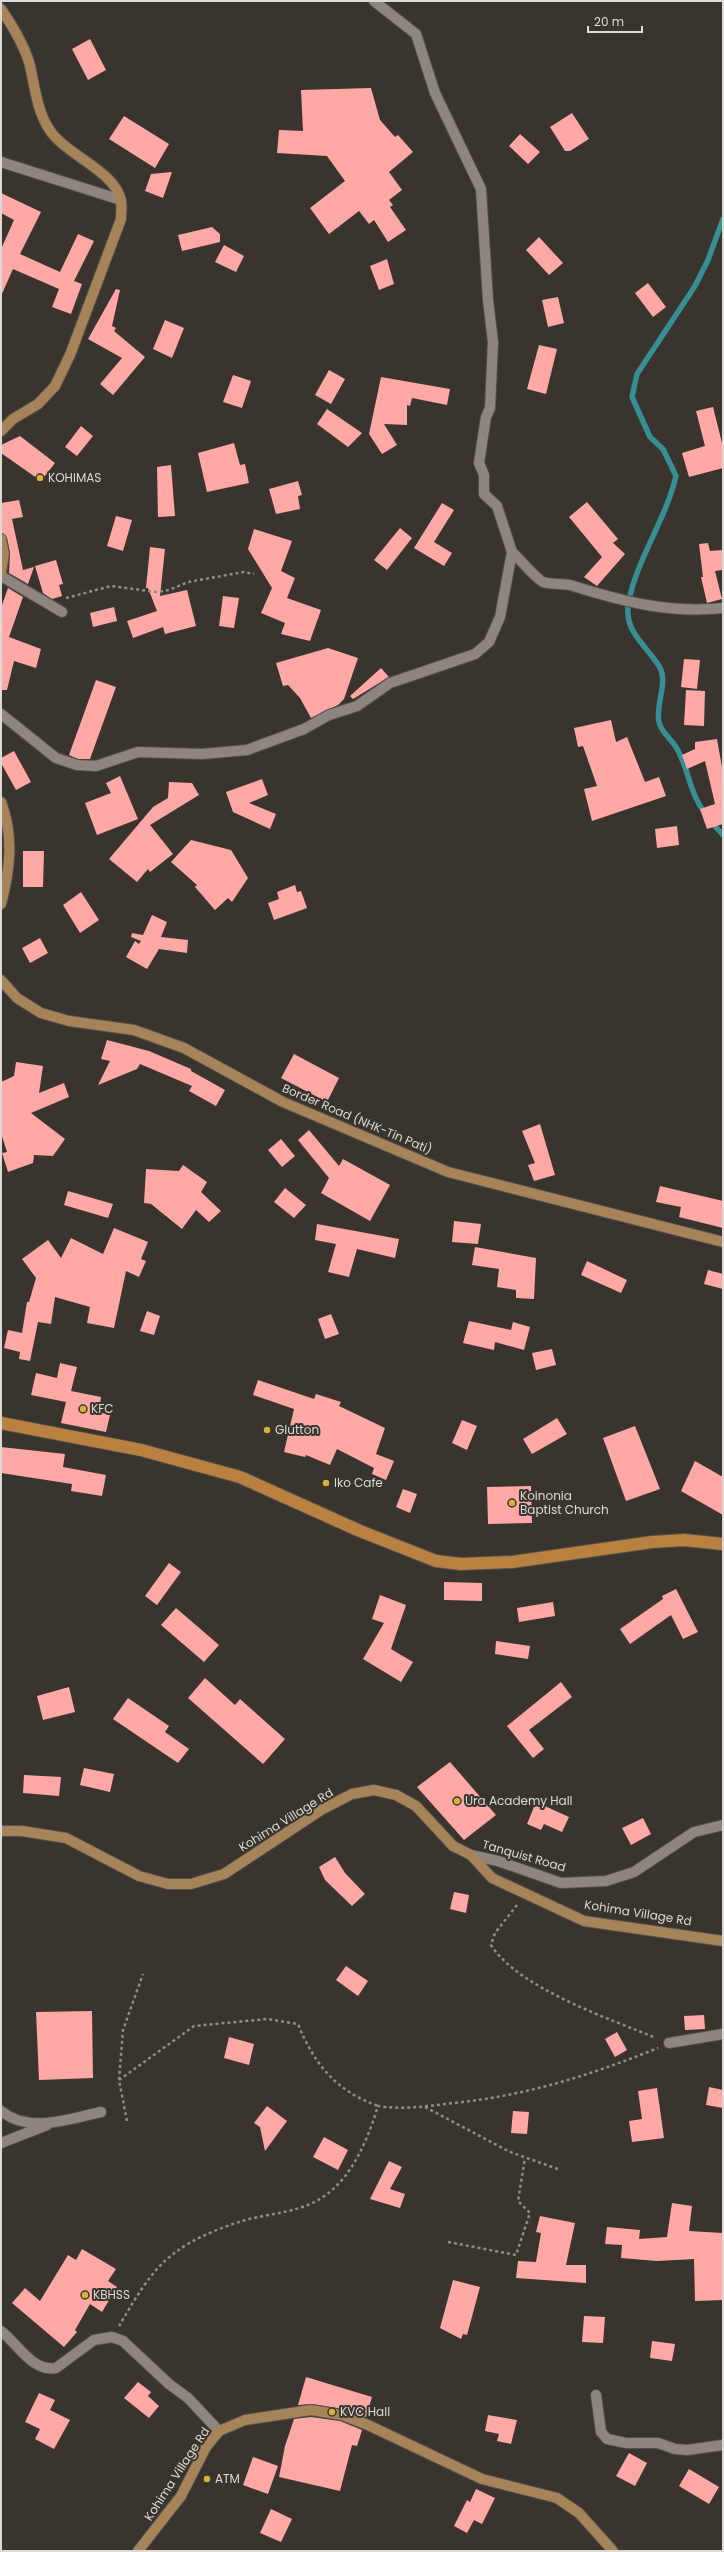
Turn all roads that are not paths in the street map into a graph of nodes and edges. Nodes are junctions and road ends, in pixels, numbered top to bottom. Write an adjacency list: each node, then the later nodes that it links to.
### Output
1 (374, 1): 7 (street)
2 (1, 9): 4 (main road)
3 (1, 162): 4 (street)
4 (121, 200): 5 (main road)
5 (1, 431)
6 (1, 539): 8 (main road)
7 (512, 552): 10 (street); 12 (street)
8 (1, 572)
9 (1, 576): 11 (street)
10 (723, 608)
11 (62, 612)
12 (1, 714)
13 (1, 802): 14 (main road)
14 (1, 904)
15 (1, 980): 16 (main road, Border Road (NHK-Tin Pati))
16 (723, 1242)
17 (1, 1423): 18 (highway)
18 (723, 1544)
19 (723, 1825): 21 (street, Tanquist Road)
20 (1, 1831): 21 (main road, Kohima Village Rd)
21 (471, 1855): 22 (main road, Kohima Village Rd)
22 (723, 1941)
23 (723, 2034): 24 (street)
24 (669, 2044)
25 (1, 2111): 27 (street)
26 (101, 2112): 27 (street)
27 (53, 2122): 28 (street)
28 (1, 2143)
29 (1, 2331): 31 (street)
30 (596, 2395): 32 (street)
31 (219, 2430): 33 (main road, Kohima Village Rd); 34 (main road, Kohima Village Rd)
32 (723, 2445)
33 (138, 2551)
34 (613, 2551)

